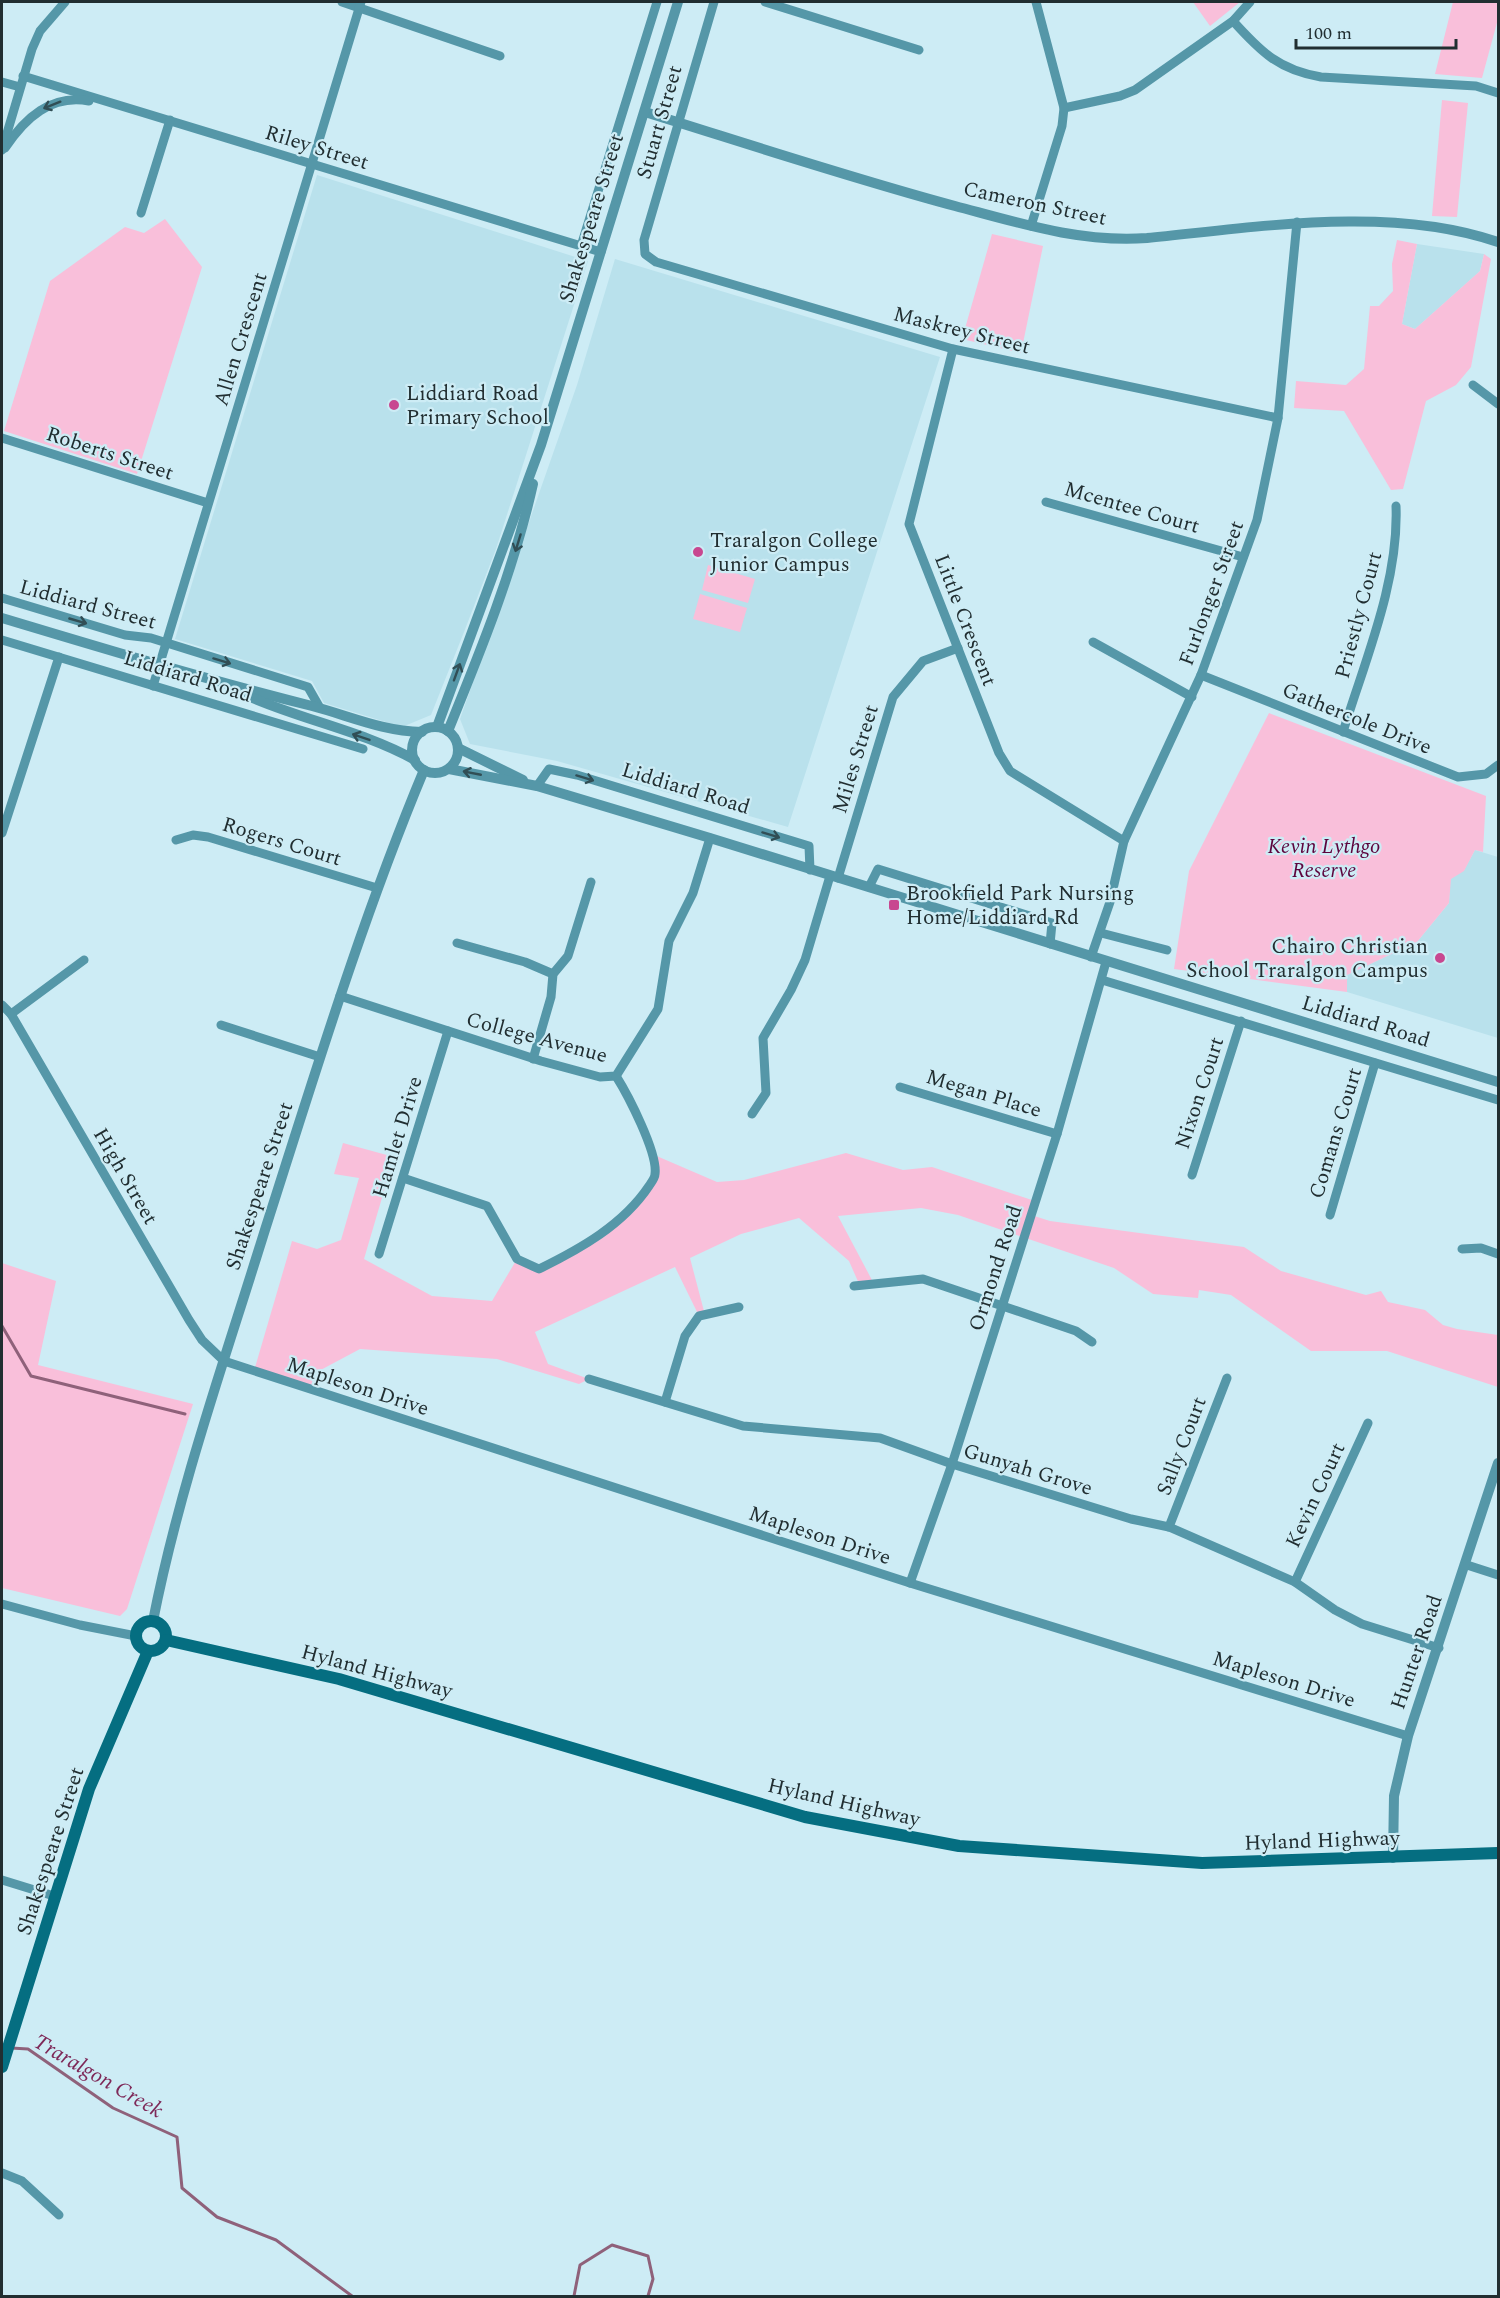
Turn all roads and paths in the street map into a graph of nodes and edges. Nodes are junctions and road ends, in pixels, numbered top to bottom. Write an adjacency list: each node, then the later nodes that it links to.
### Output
1 (65, 2): 13 (street)
2 (342, 2): 9 (street)
3 (657, 2): 28 (street, Shakespeare Street)
4 (678, 2): 19 (street, Shakespeare Street)
5 (714, 2): 21 (street, Stuart Street)
6 (765, 2): 11 (street)
7 (1036, 2): 18 (street)
8 (1250, 2): 10 (street)
9 (360, 5): 12 (street); 23 (street, Allen Crescent)
10 (1233, 21): 16 (street); 18 (street)
11 (919, 50)
12 (500, 56)
13 (23, 76): 15 (street); 17 (street, Riley Street)
14 (2, 82): 15 (street)
15 (20, 87): 22 (street)
16 (1498, 93)
17 (130, 108): 20 (street, Riley Street); 22 (street, one-way to 22)
18 (1064, 108): 26 (street)
19 (645, 112): 21 (street, Cameron Street); 29 (street, Shakespeare Street)
20 (170, 120): 23 (street, Riley Street); 24 (street)
21 (677, 122): 26 (street, Cameron Street); 30 (street, Stuart Street)
22 (2, 152)
23 (312, 165): 28 (street, Riley Street); 38 (street, Allen Crescent)
24 (141, 213)
25 (1296, 222): 26 (street, Cameron Street); 27 (street, Cameron Street); 34 (street, Furlonger Street)
26 (1031, 226)
27 (1498, 242)
28 (581, 246): 29 (street, Riley Street)
29 (601, 252): 36 (street, Shakespeare Street)
30 (645, 254): 31 (street, Maskrey Street)
31 (953, 349): 34 (street, Maskrey Street); 46 (street, Little Crescent)
32 (1473, 385): 33 (street)
33 (1498, 404)
34 (1278, 418): 40 (street, Furlonger Street)
35 (2, 438): 38 (street, Roberts Street)
36 (541, 445): 54 (street, Shakespeare Street, one-way to 36); 55 (street, Shakespeare Street, one-way to 55)
37 (1046, 501): 40 (street, Mcentee Court)
38 (208, 503): 45 (street, Allen Crescent)
39 (1396, 506): 57 (street, Priestly Court)
40 (1243, 558): 49 (street, Furlonger Street)
41 (2, 598): 45 (street, Liddiard Street, one-way to 45)
42 (2, 618): 48 (street, Liddiard Road)
43 (2, 640): 47 (street, Liddiard Road)
44 (1093, 642): 52 (street)
45 (166, 644): 48 (street, Allen Crescent); 53 (street, Liddiard Road, one-way to 53)
46 (958, 648): 68 (street, Little Crescent); 70 (street, Miles Street)
47 (59, 657): 51 (street, Liddiard Road); 65 (street)
48 (159, 665): 50 (street, Liddiard Road); 51 (street, Allen Crescent)
49 (1201, 675): 52 (street, Furlonger Street); 57 (street, Gathercole Drive)
50 (223, 685): 53 (street, Liddiard Road); 60 (street, Liddiard Road, one-way to 50)
51 (153, 686): 59 (street, Liddiard Road)
52 (1191, 698): 68 (street, Furlonger Street)
53 (320, 708): 56 (street, Liddiard Road)
54 (437, 727): 55 (street); 56 (street)
55 (448, 731): 58 (street)
56 (422, 732): 60 (street)
57 (1343, 732): 61 (street, Gathercole Drive)
58 (458, 748): 62 (street); 64 (street, Liddiard Road)
59 (363, 749)
60 (415, 760): 63 (street)
61 (1498, 765)
62 (449, 769): 63 (street); 64 (street, Liddiard Road, one-way to 62)
63 (424, 770): 73 (street, Shakespeare Street)
64 (537, 786): 66 (street, Liddiard Road); 69 (street, Liddiard Road, one-way to 69)
65 (2, 833)
66 (710, 838): 69 (street, Liddiard Road); 92 (street, College Avenue)
67 (176, 840): 73 (street, Rogers Court)
68 (1124, 842): 74 (street, Furlonger Street)
69 (810, 870): 70 (street, Liddiard Road)
70 (834, 877): 72 (street, Liddiard Road); 96 (street, Miles Street)
71 (591, 882): 81 (street)
72 (869, 887): 76 (street, Liddiard Road); 76 (street)
73 (377, 888): 83 (street, Shakespeare Street)
74 (1101, 933): 77 (street); 78 (street, Furlonger Street)
75 (457, 943): 81 (street)
76 (1050, 944): 78 (street, Liddiard Road)
77 (1167, 950)
78 (1091, 957): 80 (street, Liddiard Road)
79 (84, 960): 85 (street)
80 (1106, 962): 82 (street, Ormond Road); 93 (street, Liddiard Road)
81 (553, 974): 90 (street)
82 (1102, 980): 86 (street, Liddiard Road); 97 (street, Ormond Road)
83 (340, 996): 88 (street, College Avenue); 89 (street, Shakespeare Street)
84 (2, 1005): 85 (street, High Street)
85 (11, 1014): 108 (street, High Street)
86 (1241, 1022): 91 (street, Liddiard Road); 98 (street, Nixon Court)
87 (221, 1025): 89 (street)
88 (448, 1031): 90 (street, College Avenue); 99 (street, Hamlet Drive)
89 (320, 1058): 108 (street, Shakespeare Street)
90 (533, 1059): 92 (street, College Avenue)
91 (1376, 1063): 95 (street, Liddiard Road); 100 (street, Comans Court)
92 (616, 1076): 99 (street)
93 (1498, 1082)
94 (900, 1087): 97 (street, Megan Place)
95 (1498, 1100)
96 (752, 1114)
97 (1057, 1134): 105 (street, Ormond Road)
98 (1192, 1175)
99 (404, 1178): 102 (street, Hamlet Drive)
100 (1330, 1215)
101 (1462, 1249): 103 (street)
102 (379, 1254)
103 (1498, 1254)
104 (854, 1286): 105 (street)
105 (1002, 1304): 107 (street); 114 (street, Ormond Road)
106 (739, 1307): 111 (street)
107 (1092, 1342)
108 (224, 1361): 119 (street, Mapleson Drive); 121 (street, Shakespeare Street)
109 (1227, 1378): 115 (street, Sally Court)
110 (589, 1379): 111 (street, Gunyah Grove)
111 (665, 1402): 114 (street, Gunyah Grove)
112 (1368, 1423): 118 (street, Kevin Court)
113 (1498, 1463): 116 (street, Hunter Road)
114 (952, 1464): 115 (street, Gunyah Grove); 119 (street, Ormond Road)
115 (1169, 1527): 118 (street, Gunyah Grove)
116 (1467, 1565): 117 (street); 124 (street, Hunter Road)
117 (1498, 1575)
118 (1294, 1582): 124 (street, Gunyah Grove)
119 (910, 1583): 126 (street, Mapleson Drive)
120 (2, 1604): 122 (street)
121 (153, 1621): 122 (main road); 123 (main road)
122 (136, 1636): 125 (main road)
123 (166, 1640): 125 (main road); 128 (main road, Hyland Highway)
124 (1439, 1648): 126 (street, Hunter Road)
125 (148, 1652): 130 (main road, Shakespeare Street)
126 (1408, 1736): 128 (street, Hunter Road)
127 (1498, 1853): 128 (main road, Hyland Highway)
128 (1393, 1858)
129 (2, 1880): 130 (street)
130 (54, 1896): 131 (main road, Shakespeare Street)
131 (2, 2067)
132 (2, 2173): 133 (street)
133 (59, 2216)

